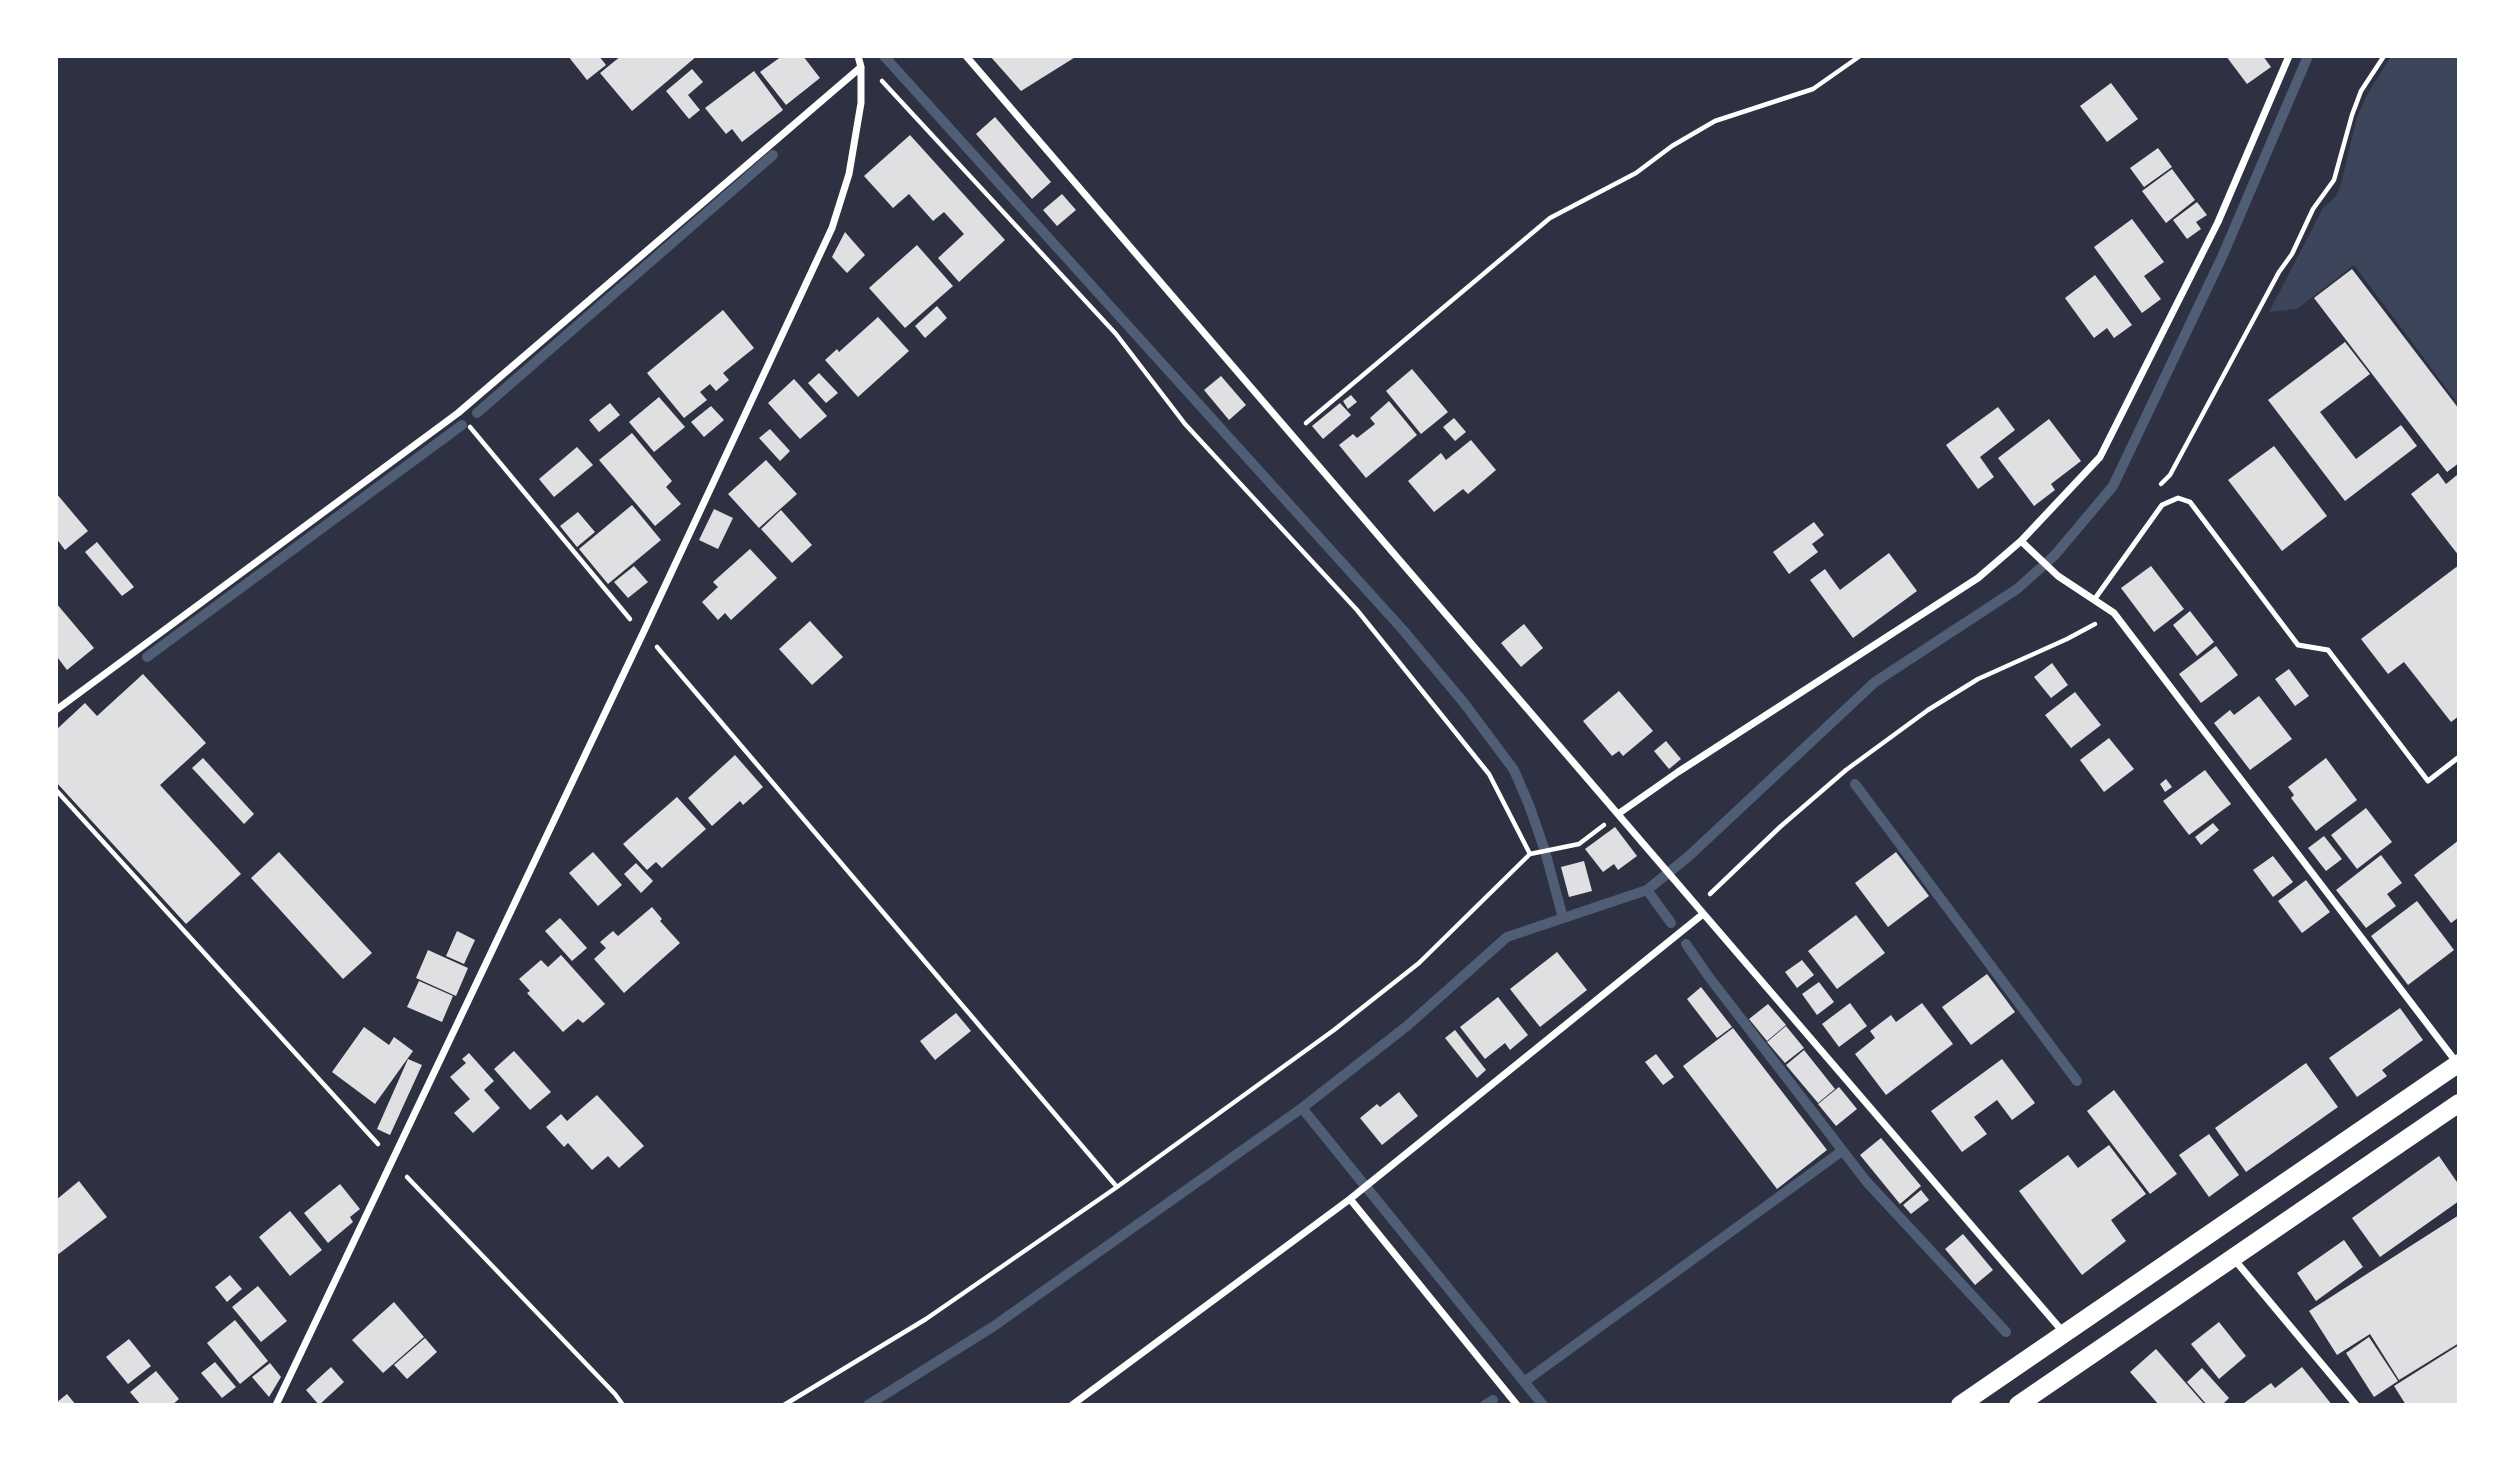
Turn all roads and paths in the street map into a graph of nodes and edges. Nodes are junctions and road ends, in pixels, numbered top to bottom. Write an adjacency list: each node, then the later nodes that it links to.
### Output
1 (858, 56): 6 (street)
2 (966, 56): 8 (street)
3 (1860, 56): 8 (path)
4 (2289, 56): 10 (street)
5 (2384, 56): 9 (path)
6 (861, 66): 7 (street); 13 (street); 18 (path)
7 (458, 413): 13 (path); 14 (street)
8 (1292, 434): 17 (street)
9 (2160, 485)
10 (2021, 541): 11 (street); 17 (street)
11 (2094, 600): 12 (street); 15 (lane)
12 (2114, 613): 19 (path); 21 (street)
13 (643, 632): 23 (street); 24 (path)
14 (56, 710)
15 (2459, 757)
16 (56, 790): 23 (path)
17 (1618, 814): 18 (path); 19 (street)
18 (1532, 853): 24 (path)
19 (1697, 906): 20 (street)
20 (1703, 914): 25 (street); 27 (street)
21 (2458, 1063): 27 (main road)
22 (2459, 1103): 26 (main road)
23 (393, 1160): 28 (street); 29 (path)
24 (1117, 1187): 30 (path)
25 (1350, 1199): 31 (street); 32 (street)
26 (2233, 1258): 34 (main road); 35 (street)
27 (2064, 1334): 33 (main road)
28 (276, 1405)
29 (623, 1405)
30 (784, 1405)
31 (1072, 1405)
32 (1517, 1405)
33 (1960, 1405)
34 (2018, 1405)
35 (2356, 1405)

